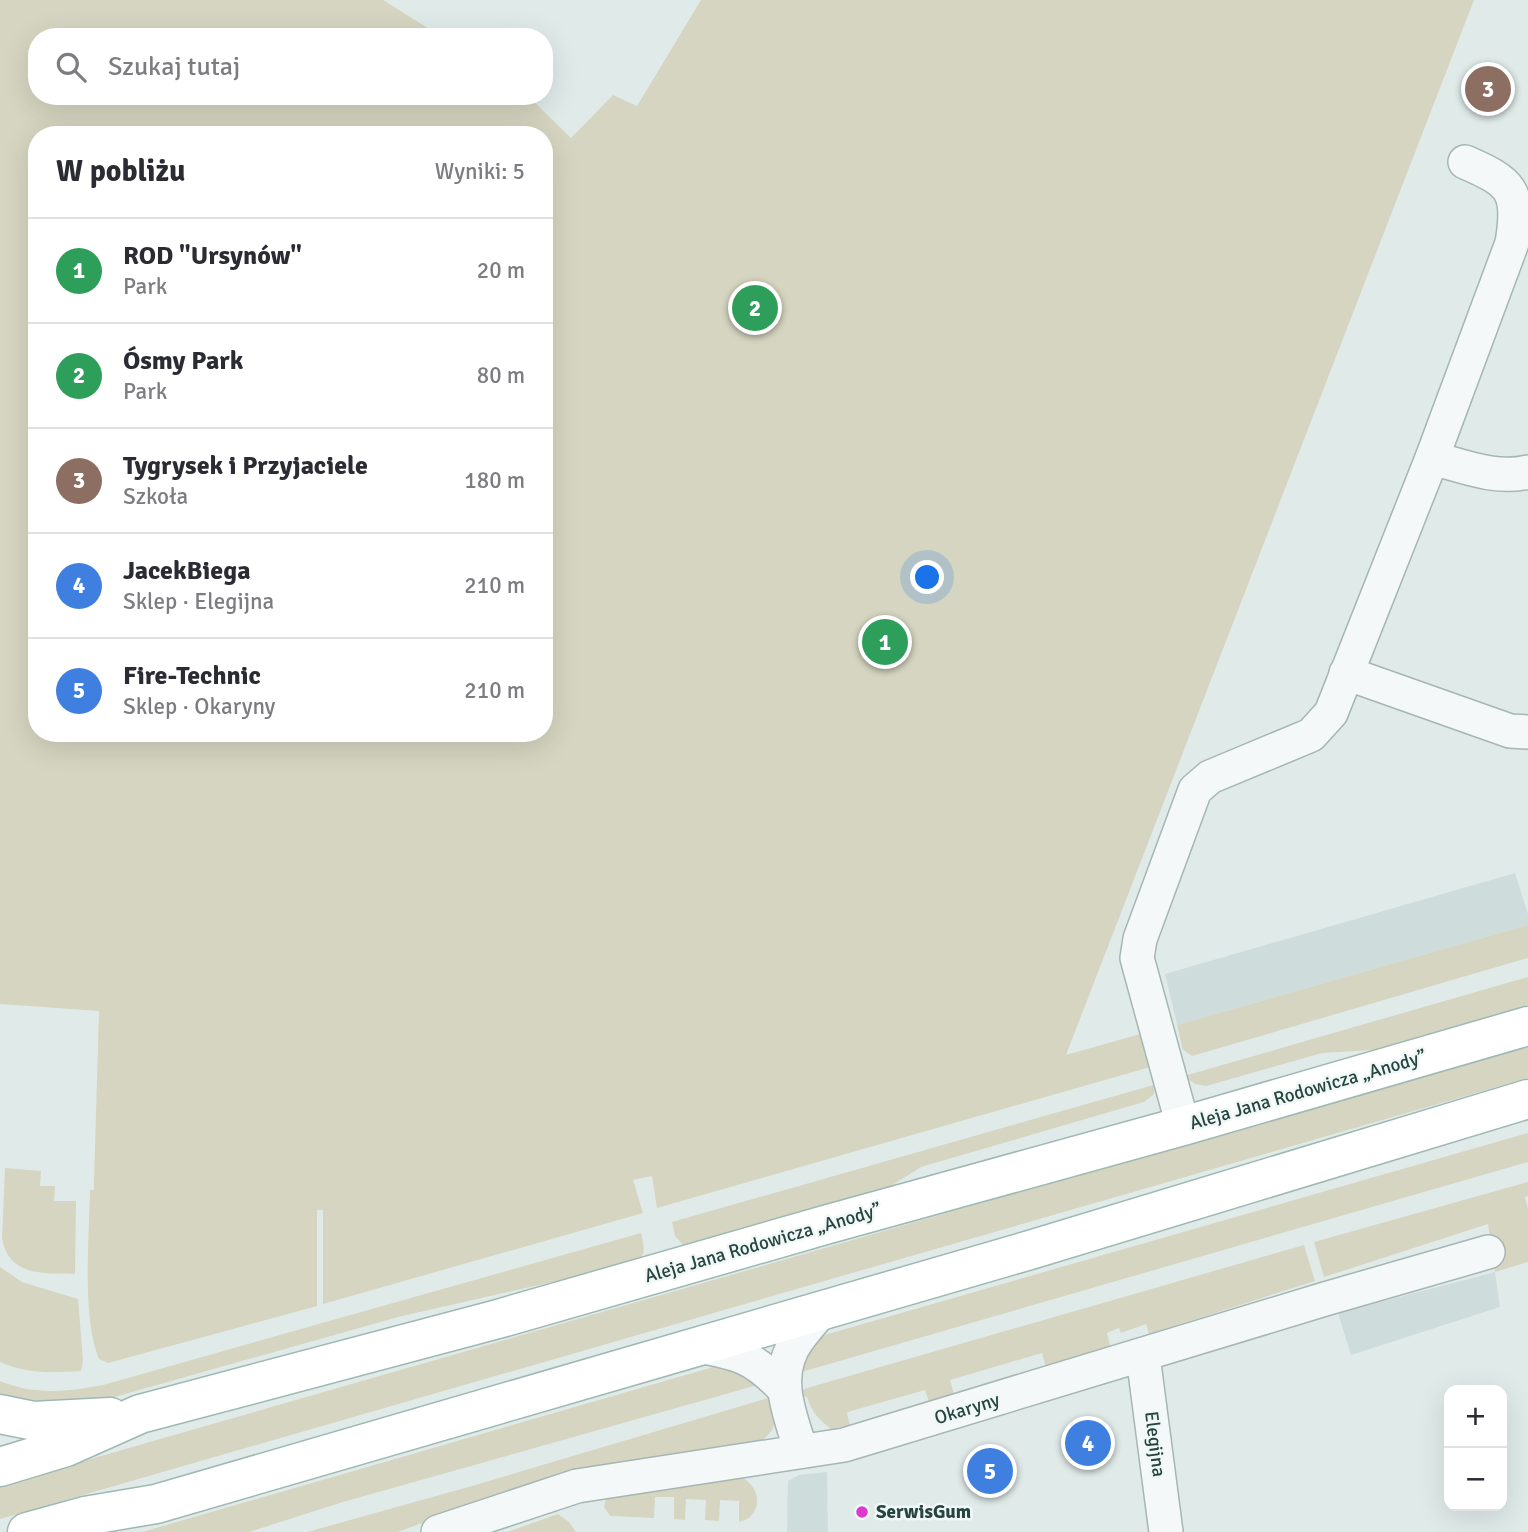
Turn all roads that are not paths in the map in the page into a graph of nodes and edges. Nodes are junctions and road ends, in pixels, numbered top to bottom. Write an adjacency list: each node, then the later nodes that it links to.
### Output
1 (1465, 162): 2 (street)
2 (1432, 458): 3 (street); 4 (street)
3 (1528, 472)
4 (1346, 673): 5 (street); 8 (street)
5 (1528, 732)
6 (1528, 1026): 8 (main road, Aleja Jana Rodowicza „Anody”)
7 (1528, 1099): 10 (main road)
8 (1183, 1126): 15 (main road, Aleja Jana Rodowicza „Anody”)
9 (1488, 1252): 12 (street, Okaryny)
10 (823, 1308): 11 (main road); 13 (street)
11 (698, 1346): 13 (street); 18 (main road)
12 (1143, 1356): 16 (street, Okaryny); 22 (street, Elegijna)
13 (783, 1388): 16 (street)
14 (0, 1414): 15 (main road)
15 (140, 1414): 17 (main road, Aleja Jana Rodowicza „Anody”)
16 (801, 1451): 21 (street, Okaryny)
17 (0, 1467)
18 (156, 1504): 19 (main road); 20 (main road)
19 (27, 1532)
20 (103, 1532)
21 (438, 1532)
22 (1166, 1532)

